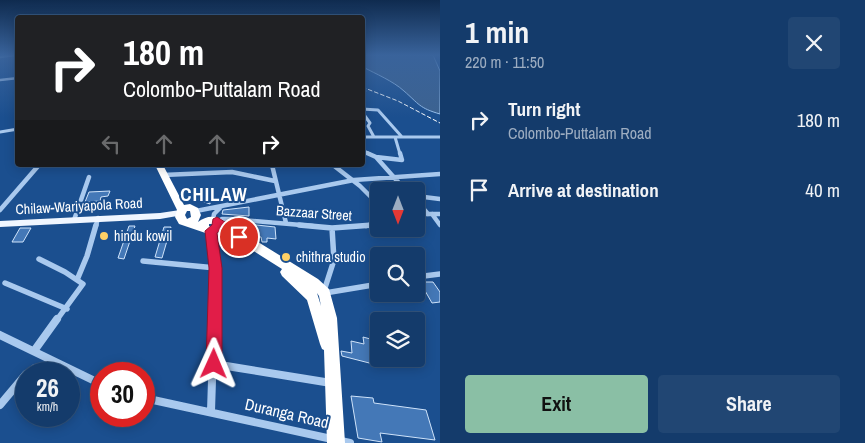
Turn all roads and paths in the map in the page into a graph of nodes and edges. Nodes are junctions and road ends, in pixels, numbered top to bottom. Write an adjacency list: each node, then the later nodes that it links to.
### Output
1 (15, 78): 2 (street)
2 (0, 80)
3 (365, 111): 12 (street)
4 (365, 116): 6 (street)
5 (365, 125): 6 (street)
6 (368, 126): 10 (street)
7 (15, 130): 8 (street)
8 (0, 132)
9 (365, 137): 10 (street)
10 (374, 137): 11 (street)
11 (395, 137): 12 (street); 15 (street)
12 (402, 137): 13 (street)
13 (440, 137)
14 (365, 152): 15 (street)
15 (376, 157): 22 (street)
16 (37, 167): 33 (street)
17 (160, 167): 21 (highway)
18 (272, 167): 25 (street)
19 (336, 167): 24 (street)
20 (440, 174): 22 (street)
21 (163, 175): 25 (street); 34 (highway)
22 (392, 176): 24 (street); 26 (street)
23 (89, 177): 39 (street)
24 (354, 180): 27 (street); 28 (street)
25 (275, 181): 27 (street)
26 (398, 182)
27 (278, 196): 31 (street); 40 (street)
28 (370, 196)
29 (425, 198): 30 (street)
30 (440, 199)
31 (222, 207): 34 (street); 43 (street)
32 (425, 208): 36 (street)
33 (0, 210)
34 (187, 214): 38 (main road, Chilaw-Wariyapola Road); 43 (highway)
35 (425, 214): 36 (street)
36 (430, 214): 37 (street); 42 (street)
37 (440, 214)
38 (98, 218): 39 (main road, Chilaw-Wariyapola Road); 51 (street)
39 (74, 220): 41 (main road, Chilaw-Wariyapola Road)
40 (286, 223): 43 (street, Bazzaar Street); 45 (street, Bazzaar Street)
41 (0, 224)
42 (440, 225)
43 (211, 226): 48 (street); 54 (highway)
44 (370, 226): 45 (street, Bazzaar Street)
45 (332, 228): 54 (street)
46 (39, 259): 51 (street)
47 (143, 261): 48 (street)
48 (216, 268): 59 (street)
49 (440, 274): 50 (street)
50 (425, 276)
51 (77, 280): 55 (street)
52 (5, 284): 55 (street)
53 (370, 286): 54 (street)
54 (321, 295): 60 (highway)
55 (67, 309): 57 (street)
56 (0, 335): 57 (street)
57 (34, 351): 58 (street)
58 (57, 362)
59 (214, 364): 60 (street); 64 (street)
60 (334, 383): 65 (highway)
61 (15, 387): 63 (street)
62 (155, 400): 64 (street, Duranga Road)
63 (0, 405)
64 (211, 411): 65 (street, Duranga Road)
65 (341, 442)

